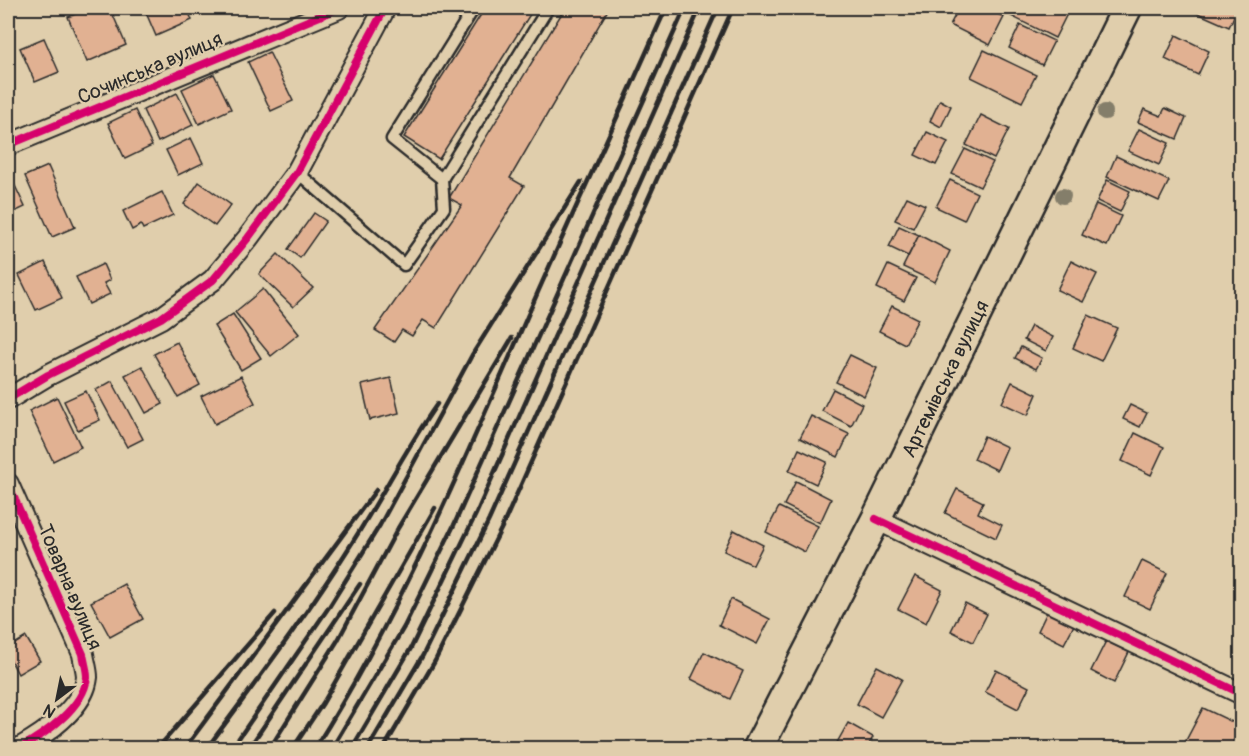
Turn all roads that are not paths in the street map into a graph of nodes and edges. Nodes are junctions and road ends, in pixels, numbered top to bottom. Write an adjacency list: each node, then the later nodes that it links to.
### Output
1 (339, 8): 6 (street, Сочинська вулиця)
2 (385, 8): 7 (street)
3 (474, 8): 8 (lane)
4 (548, 8): 8 (lane)
5 (1127, 8): 11 (main road, Артемівська вулиця)
6 (8, 145)
7 (297, 172): 8 (lane); 9 (street)
8 (442, 179)
9 (8, 399)
10 (8, 484): 13 (street, Товарна вулиця)
11 (876, 519): 12 (street); 14 (main road, Артемівська вулиця)
12 (1242, 694)
13 (20, 748)
14 (758, 748)

